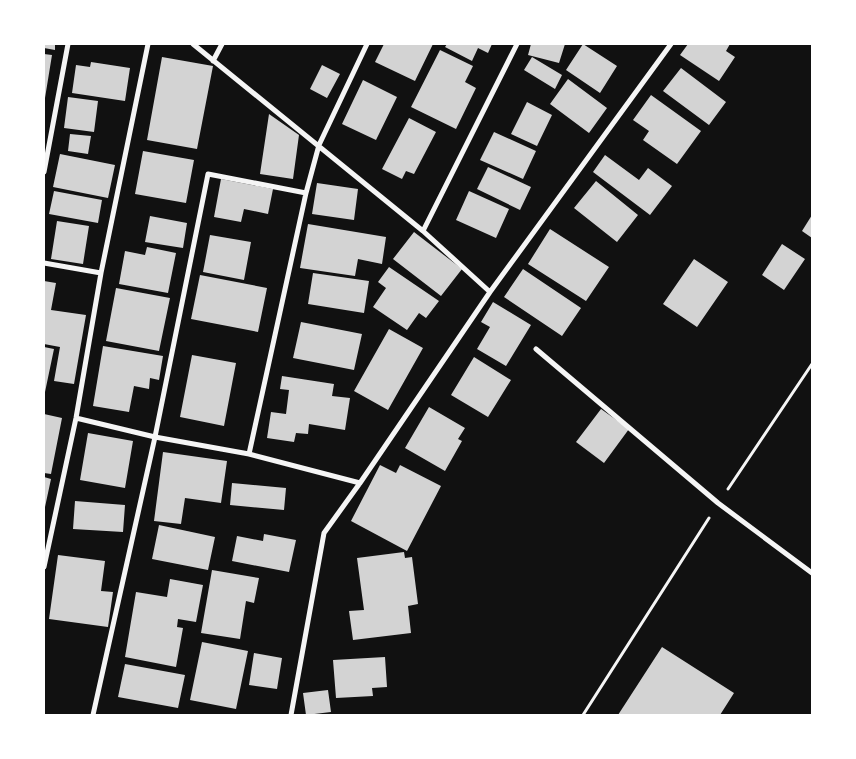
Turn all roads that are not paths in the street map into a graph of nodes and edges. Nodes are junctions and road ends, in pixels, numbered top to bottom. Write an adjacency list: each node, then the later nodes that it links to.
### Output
1 (68, 44): 10 (street)
2 (148, 44): 14 (street)
3 (193, 44): 8 (street)
4 (222, 44): 8 (street)
5 (367, 44): 9 (street)
6 (517, 44): 12 (street)
7 (671, 44): 15 (street)
8 (213, 61): 9 (street)
9 (319, 145): 11 (street); 12 (street)
10 (44, 172)
11 (306, 193): 18 (street); 19 (street)
12 (423, 231): 15 (street)
13 (44, 263): 14 (street)
14 (101, 273): 17 (street)
15 (490, 292): 20 (street)
16 (536, 349): 22 (street)
17 (76, 418): 18 (street); 21 (street)
18 (155, 437): 19 (street); 23 (street)
19 (249, 454): 20 (street)
20 (360, 483): 24 (street)
21 (44, 567)
22 (812, 574)
23 (93, 715)
24 (291, 715)

